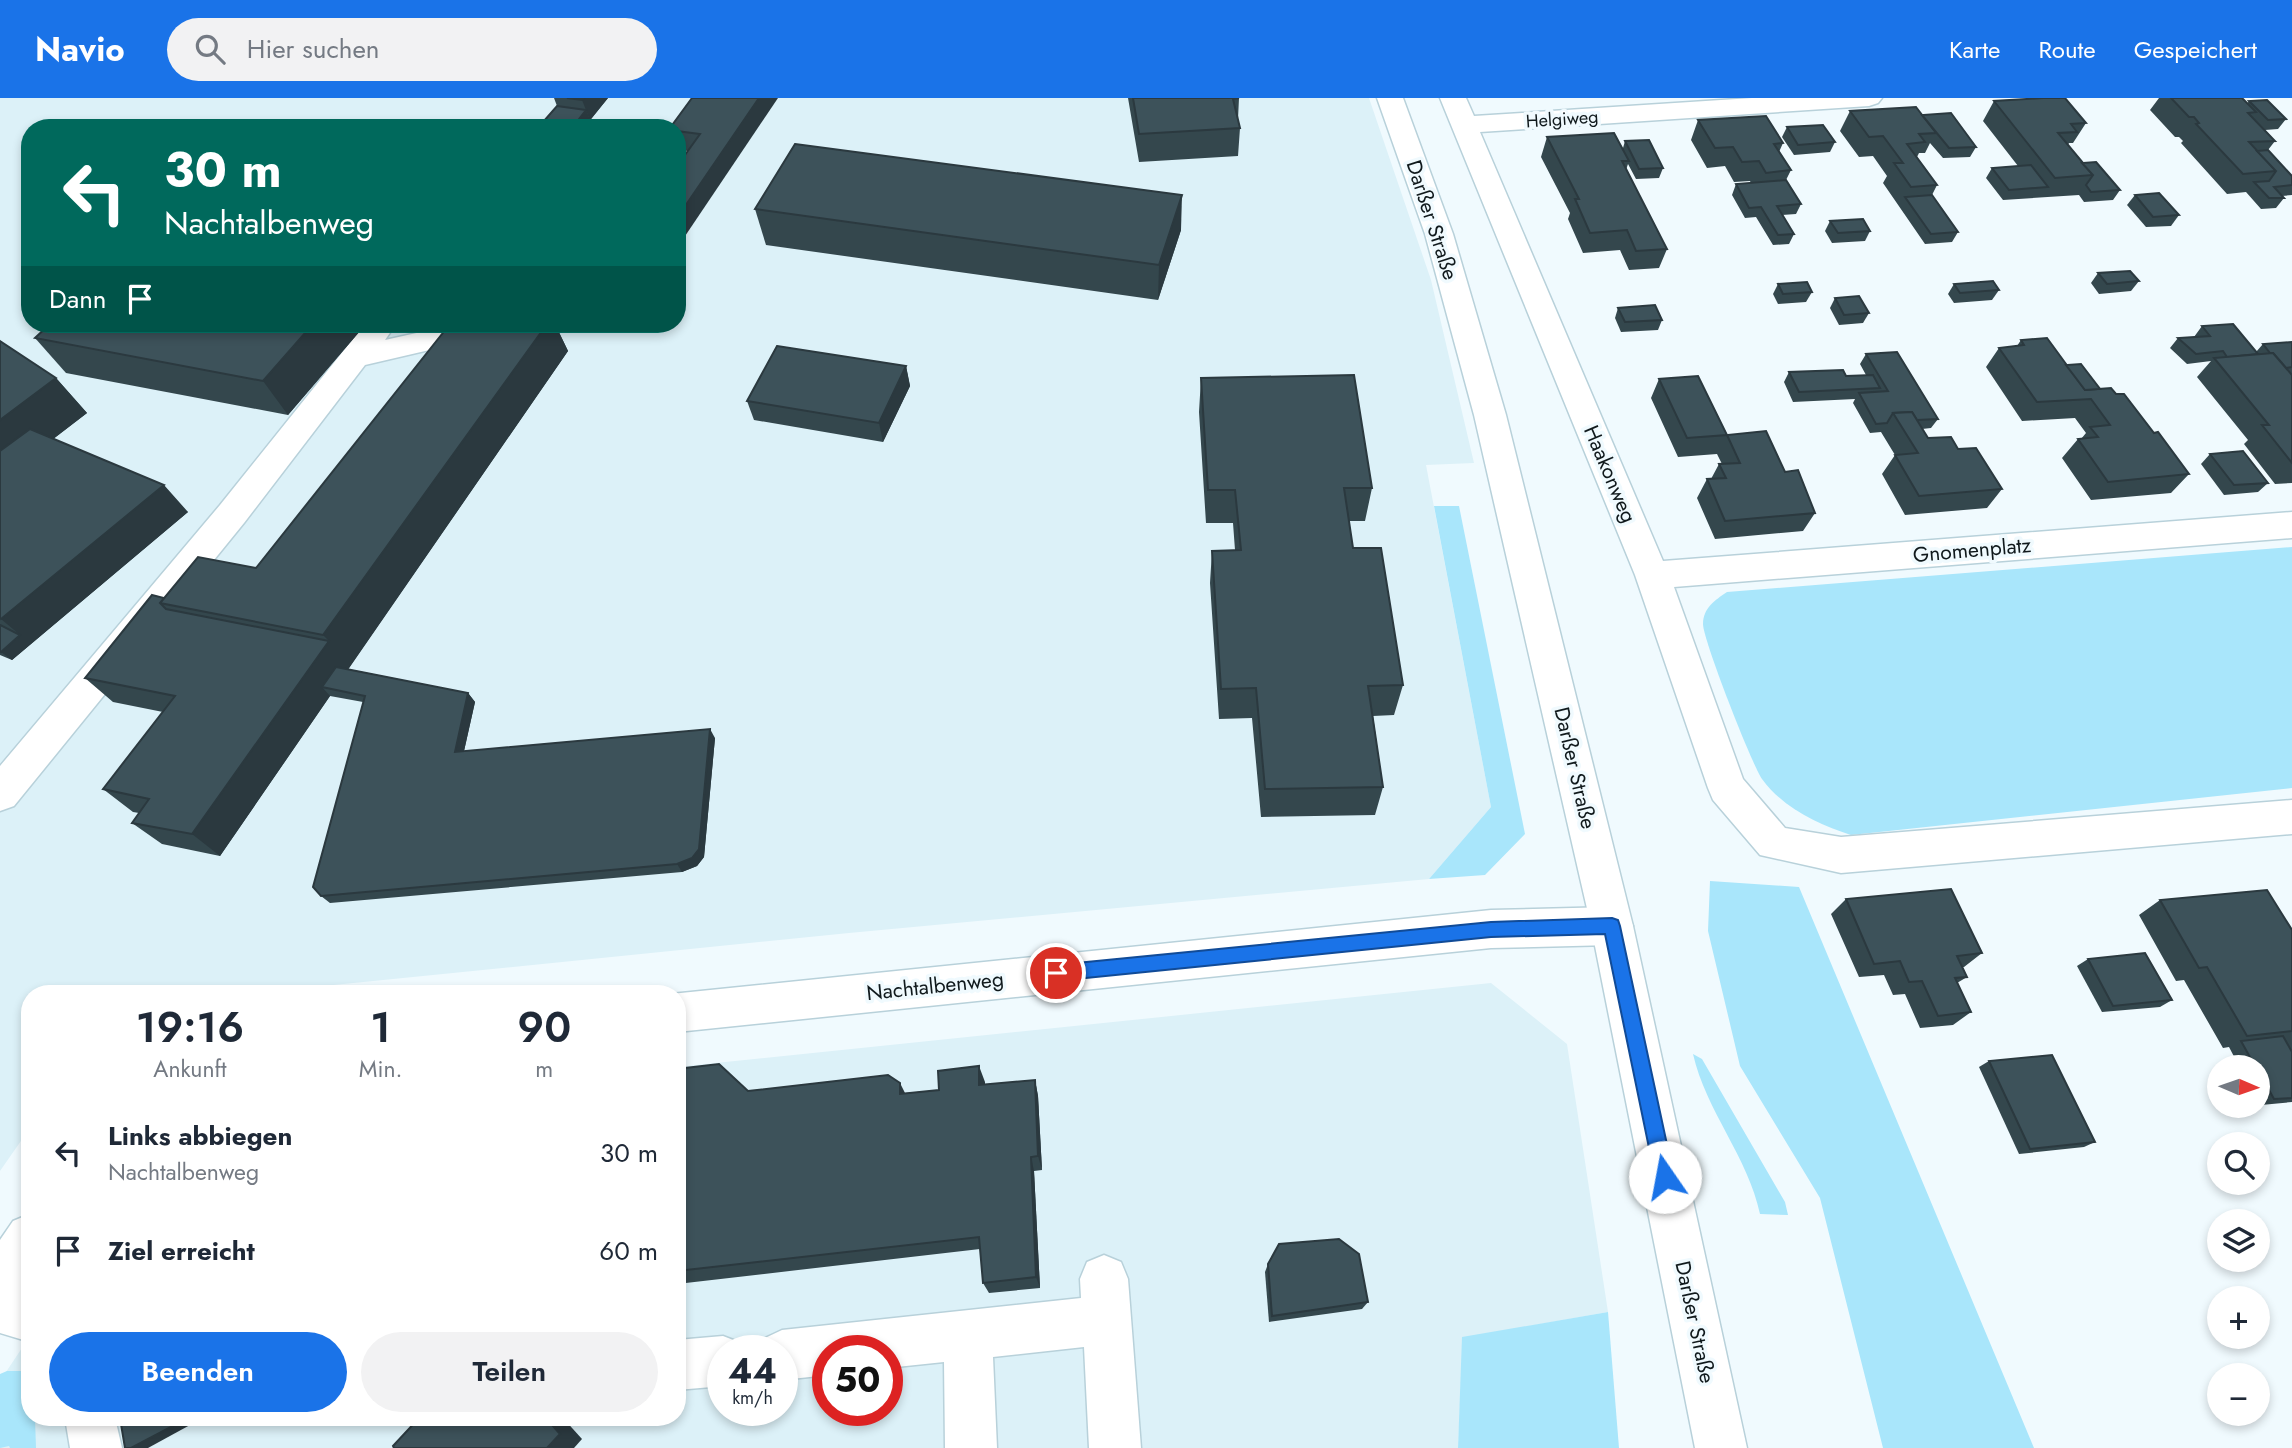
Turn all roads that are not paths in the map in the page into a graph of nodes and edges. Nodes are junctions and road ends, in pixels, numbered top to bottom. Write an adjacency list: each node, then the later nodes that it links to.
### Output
1 (1390, 98): 12 (street, Darßer Straße)
2 (1453, 98): 4 (street, Haakonweg)
3 (1869, 98): 4 (street, Helgiweg)
4 (1464, 125): 9 (street, Haakonweg)
5 (373, 333): 7 (street)
6 (461, 333): 7 (street)
7 (352, 358): 10 (street)
8 (2292, 525): 9 (street, Gnomenplatz)
9 (1652, 575): 11 (street, Haakonweg)
10 (0, 794)
11 (2292, 817)
12 (1612, 926): 13 (street, Nachtalbenweg); 26 (street, Darßer Straße)
13 (686, 1011)
14 (21, 1251): 15 (street)
15 (0, 1280)
16 (0, 1309): 17 (street)
17 (21, 1315)
18 (968, 1337): 19 (street); 24 (street); 25 (street)
19 (798, 1353)
20 (707, 1362): 21 (street)
21 (686, 1364)
22 (92, 1426): 23 (street)
23 (96, 1448)
24 (971, 1448)
25 (1115, 1448)
26 (1721, 1448)

